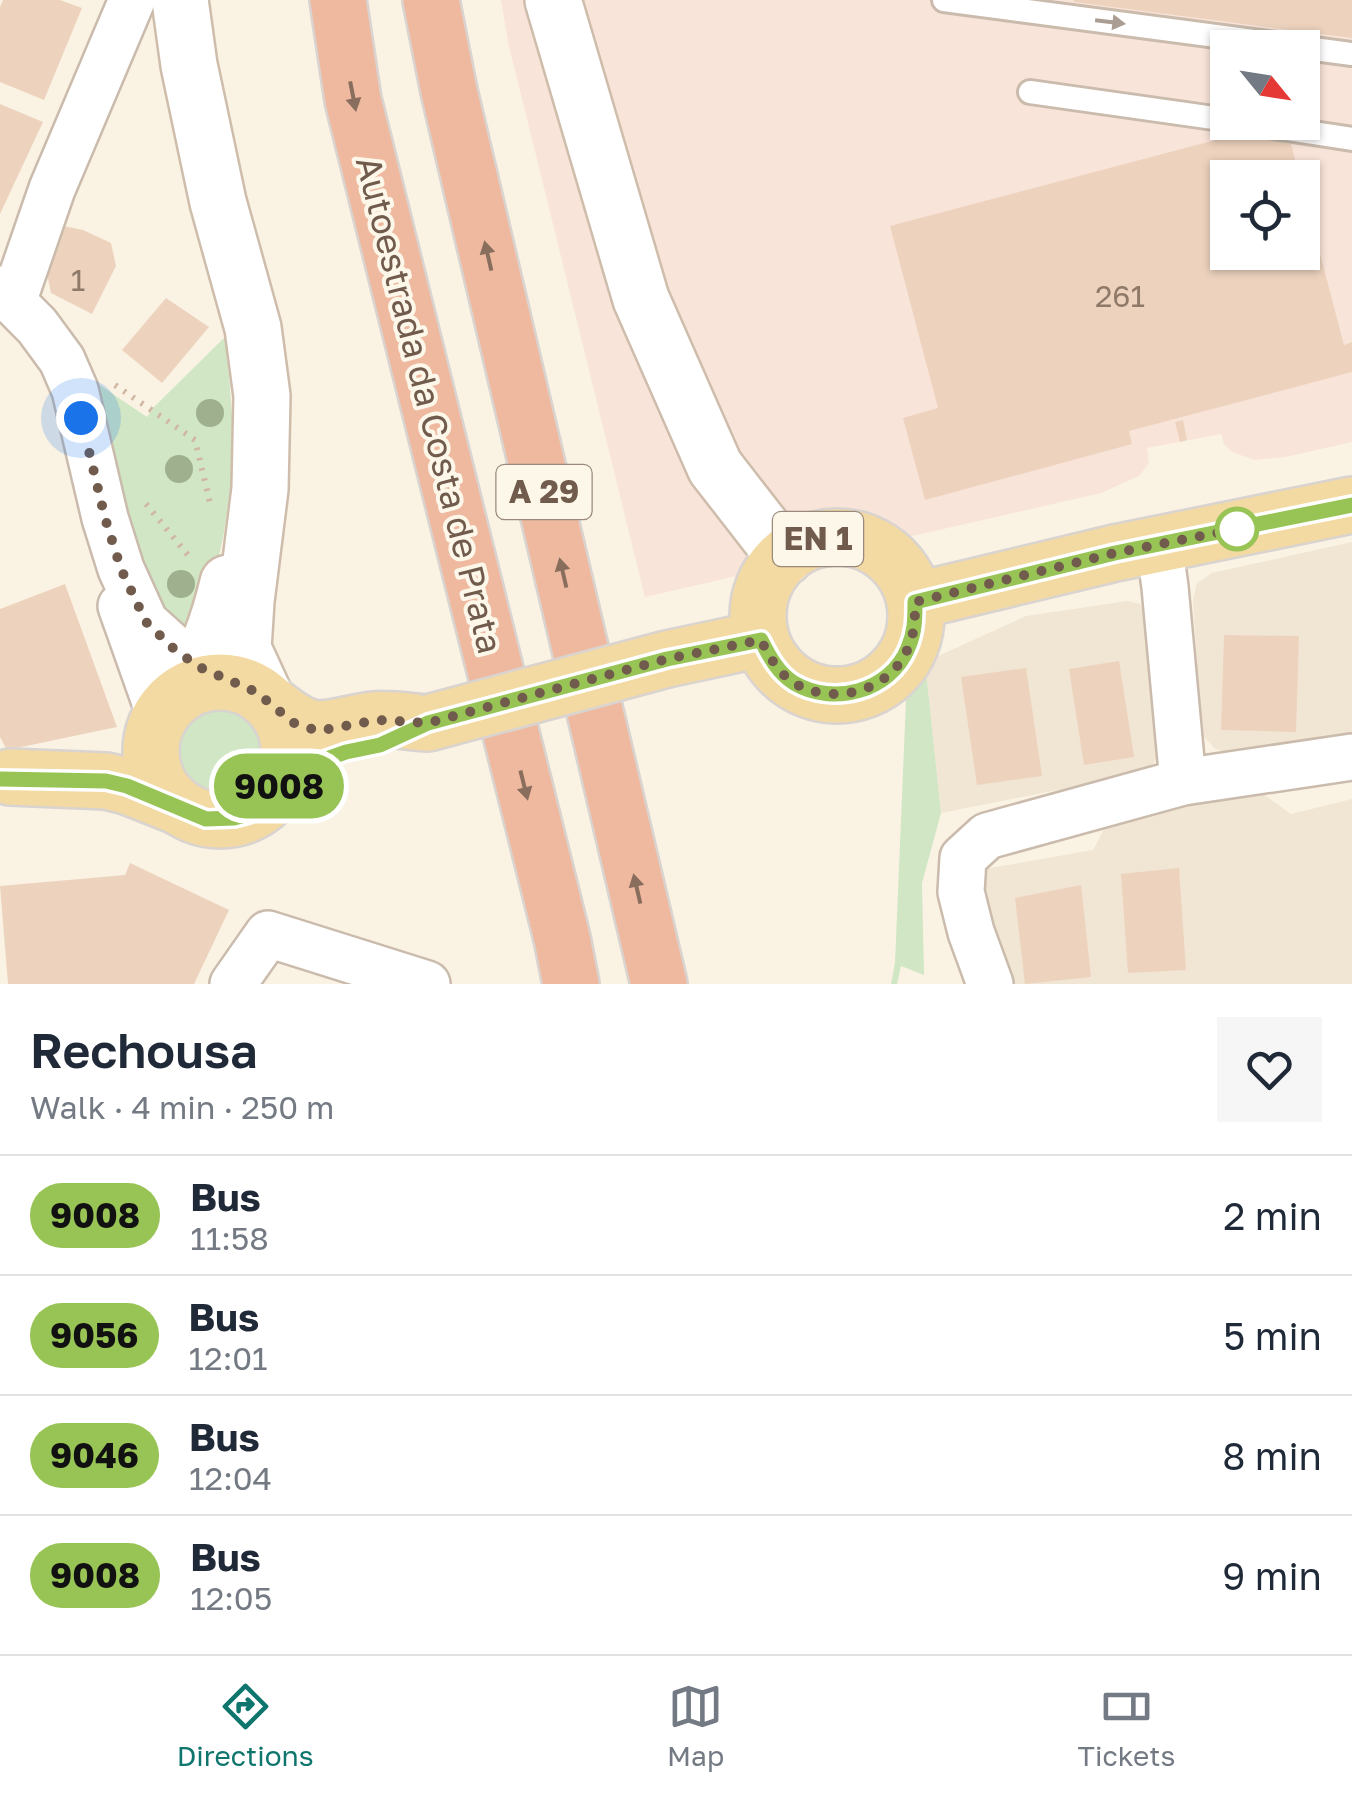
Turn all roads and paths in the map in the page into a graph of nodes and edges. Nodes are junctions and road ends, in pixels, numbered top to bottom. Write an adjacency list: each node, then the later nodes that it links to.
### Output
1 (132, 0): 13 (street)
2 (162, 0): 24 (main road)
3 (180, 0): 24 (main road)
4 (338, 0): 33 (highway, Autoestrada da Costa de Prata / A 29, one-way to 33)
5 (431, 0): 34 (highway, A 29, one-way to 5)
6 (553, 0): 19 (main road)
7 (944, 0): 8 (lane, one-way to 8)
8 (1352, 54)
9 (1030, 92): 10 (lane)
10 (1210, 117)
11 (1320, 133): 12 (lane)
12 (1352, 138)
13 (4, 299): 21 (street)
14 (109, 381): 16 (path)
15 (137, 493): 20 (path)
16 (210, 504)
17 (1352, 505): 18 (main road)
18 (1158, 544): 22 (main road); 28 (street)
19 (785, 557): 22 (main road, EN 1); 23 (main road, EN 1)
20 (195, 564)
21 (121, 569): 24 (street); 24 (street)
22 (915, 602): 23 (main road)
23 (761, 640): 25 (main road, bridge)
24 (210, 699): 25 (main road); 27 (main road); 29 (main road); 30 (main road)
25 (428, 723): 29 (main road)
26 (1352, 757): 28 (street)
27 (5, 778): 30 (main road)
28 (1183, 782): 35 (street)
29 (280, 784): 30 (main road)
30 (180, 807)
31 (234, 984): 32 (street)
32 (427, 984)
33 (571, 984)
34 (660, 984)
35 (990, 984)

